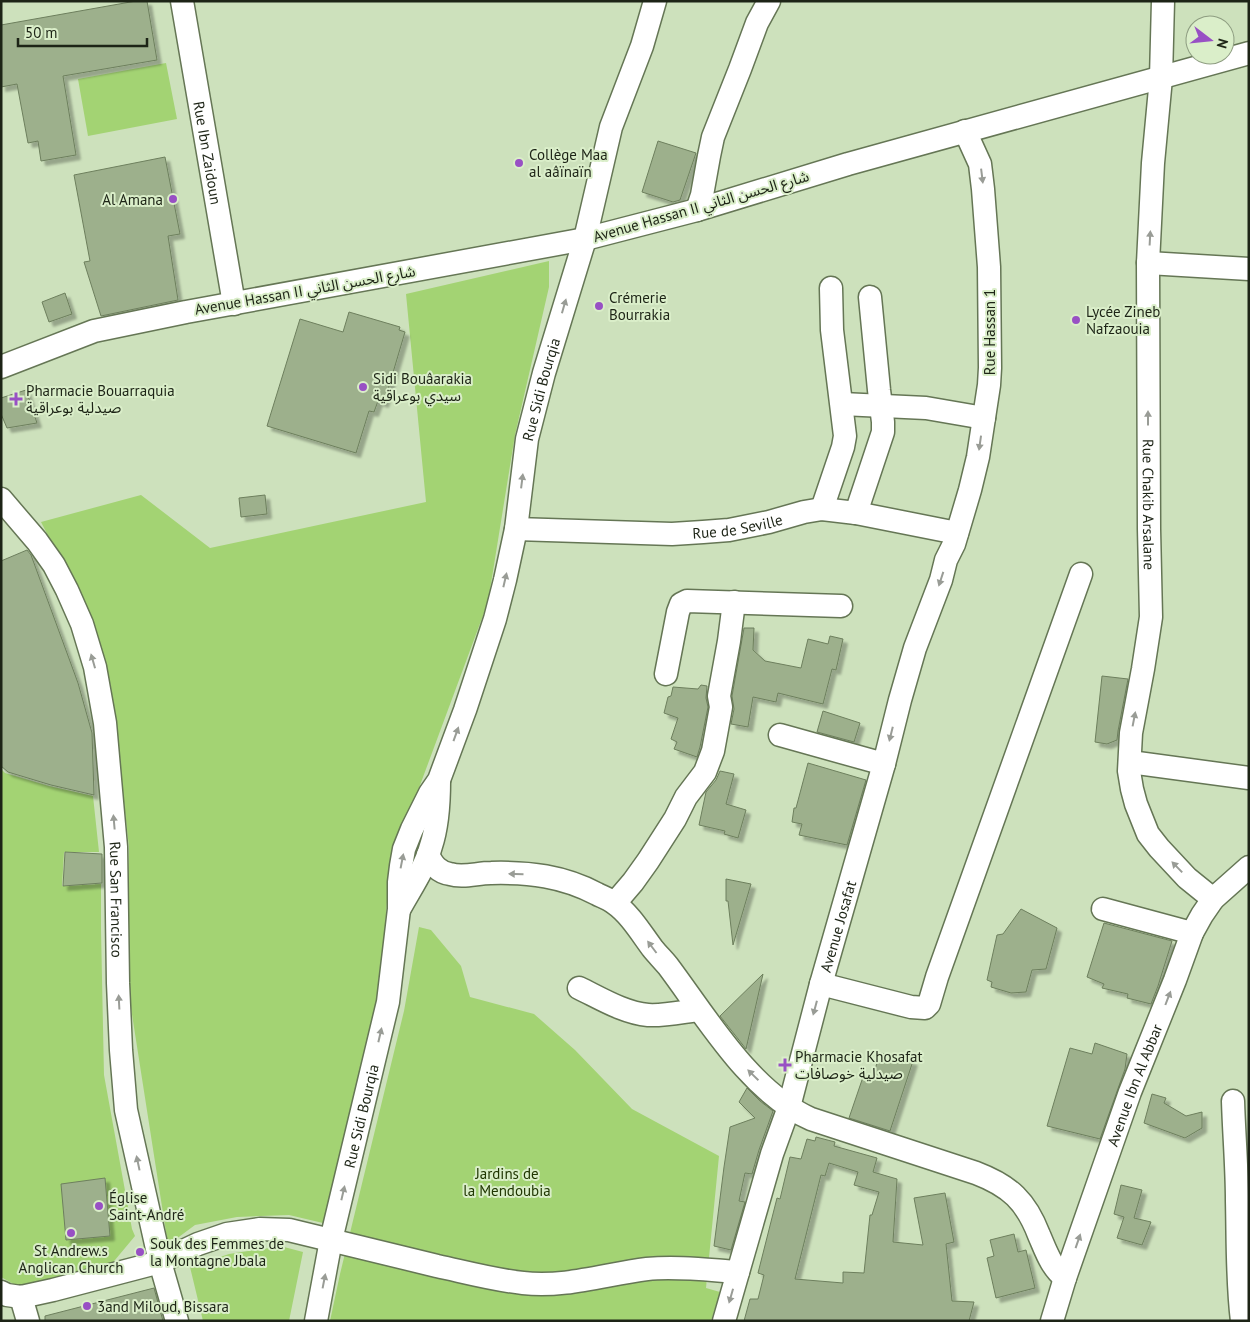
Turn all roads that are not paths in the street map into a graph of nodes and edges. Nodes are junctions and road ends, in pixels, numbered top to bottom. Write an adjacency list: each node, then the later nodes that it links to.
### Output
1 (182, 1): 14 (street, Rue Ibn Zaidoun)
2 (654, 1): 9 (street, Rue Sidi Bourqia)
3 (769, 1): 8 (street)
4 (1163, 1): 6 (street, Rue Chakib Arsalane)
5 (1249, 53): 6 (street, Avenue Hassan II شارع الحسن الثاني)
6 (1161, 78): 7 (street, Avenue Hassan II شارع الحسن الثاني); 10 (street, Rue Chakib Arsalane, one-way to 6)
7 (966, 130): 8 (street, Avenue Hassan II شارع الحسن الثاني); 18 (street, Rue Hassan 1, one-way to 18)
8 (697, 210): 9 (street, Avenue Hassan II شارع الحسن الثاني)
9 (585, 239): 14 (street, Avenue Hassan II شارع الحسن الثاني); 22 (street, Rue Sidi Bourqia, one-way to 9)
10 (1148, 263): 11 (street); 29 (street, Rue Chakib Arsalane, one-way to 10)
11 (1249, 269)
12 (831, 288): 16 (street)
13 (870, 297): 17 (street)
14 (234, 304): 15 (street, Avenue Hassan II شارع الحسن الثاني)
15 (1, 367)
16 (842, 404): 17 (street); 20 (street)
17 (881, 406): 18 (street); 21 (street)
18 (984, 418): 23 (street, Rue Hassan 1, one-way to 23)
19 (1, 499): 46 (street, Rue San Francisco, one-way to 19)
20 (822, 509): 21 (street, Rue de Seville); 22 (street, Rue de Seville)
21 (856, 513): 23 (street, Rue de Seville)
22 (516, 529): 32 (street, Rue Sidi Bourqia, one-way to 22)
23 (957, 533): 30 (street, Avenue Josafat, one-way to 30)
24 (1081, 574): 40 (street)
25 (734, 602): 26 (street); 27 (street); 36 (street)
26 (840, 606)
27 (666, 674)
28 (780, 735): 30 (street)
29 (1130, 762): 31 (street); 35 (street, Rue Chakib Arsalane, one-way to 29)
30 (884, 764): 40 (street, Avenue Josafat)
31 (1249, 778)
32 (439, 780): 33 (street, Rue Sidi Bourqia); 37 (street, Rue Sidi Bourqia, one-way to 32)
33 (428, 855): 36 (street, one-way to 33); 37 (street, Rue Sidi Bourqia)
34 (1249, 867): 35 (street, Avenue Ibn Al Abbar)
35 (1213, 900): 39 (street, Avenue Ibn Al Abbar)
36 (615, 903): 42 (street, one-way to 36)
37 (400, 909): 45 (street, Rue Sidi Bourqia, one-way to 37)
38 (1103, 909): 39 (street)
39 (1192, 933): 48 (street, Avenue Ibn Al Abbar, one-way to 39)
40 (821, 984): 44 (street, Avenue Josafat, one-way to 44)
41 (579, 988): 42 (street)
42 (698, 1010): 44 (street, one-way to 42)
43 (1233, 1101): 55 (street)
44 (789, 1108): 47 (street, Avenue Josafat); 48 (street)
45 (331, 1240): 46 (street); 47 (street); 52 (street, Rue Sidi Bourqia, one-way to 45)
46 (160, 1262): 49 (street); 51 (street, Rue San Francisco)
47 (738, 1272): 53 (street, Avenue Josafat, one-way to 53)
48 (1065, 1278): 54 (street, Avenue Ibn Al Abbar)
49 (11, 1294): 50 (street)
50 (28, 1321)
51 (177, 1321)
52 (316, 1321)
53 (724, 1321)
54 (1052, 1321)
55 (1242, 1321)

